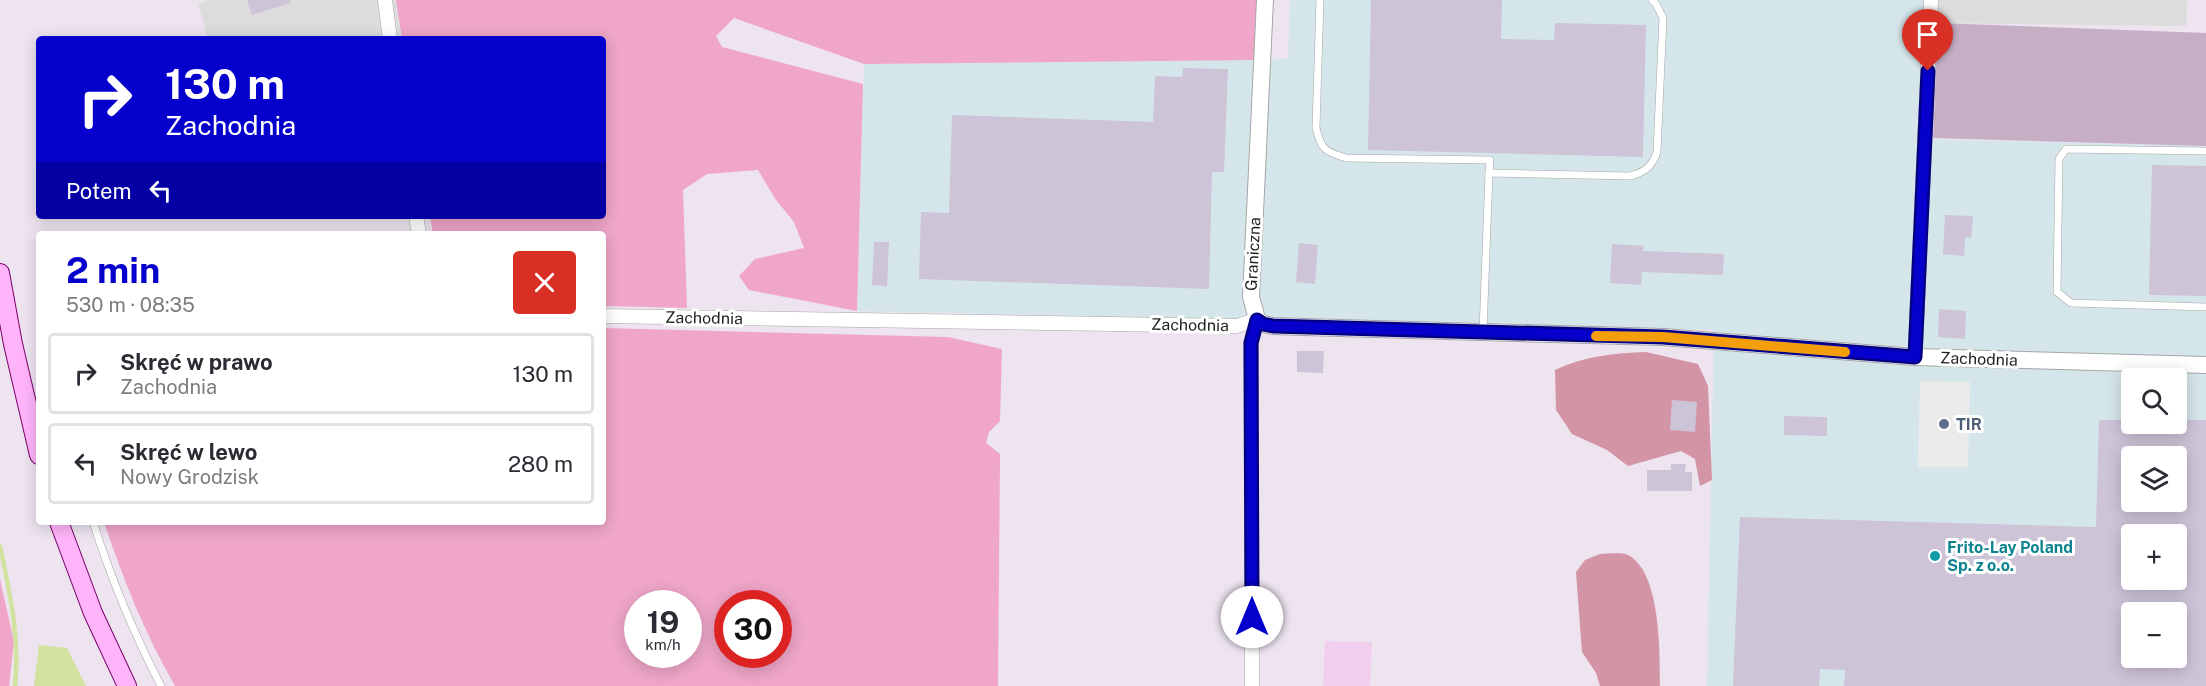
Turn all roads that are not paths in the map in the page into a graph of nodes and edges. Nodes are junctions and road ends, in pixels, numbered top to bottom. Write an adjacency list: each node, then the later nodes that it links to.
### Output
1 (385, 0): 6 (street)
2 (1265, 0): 12 (street, Graniczna)
3 (1320, 0): 8 (lane)
4 (1652, 0): 8 (lane)
5 (1931, 0): 14 (street)
6 (390, 36)
7 (2206, 151): 10 (lane)
8 (1489, 173): 13 (lane)
9 (0, 273): 16 (main road)
10 (2206, 307)
11 (606, 316): 12 (street, Zachodnia)
12 (1257, 320): 13 (street, Zachodnia); 21 (street, Graniczna)
13 (1483, 332): 14 (street, Zachodnia)
14 (1915, 357): 15 (street, Zachodnia)
15 (2206, 365)
16 (36, 442)
17 (60, 525): 19 (main road)
18 (94, 525): 20 (lane)
19 (127, 686)
20 (162, 686)
21 (1252, 686)

